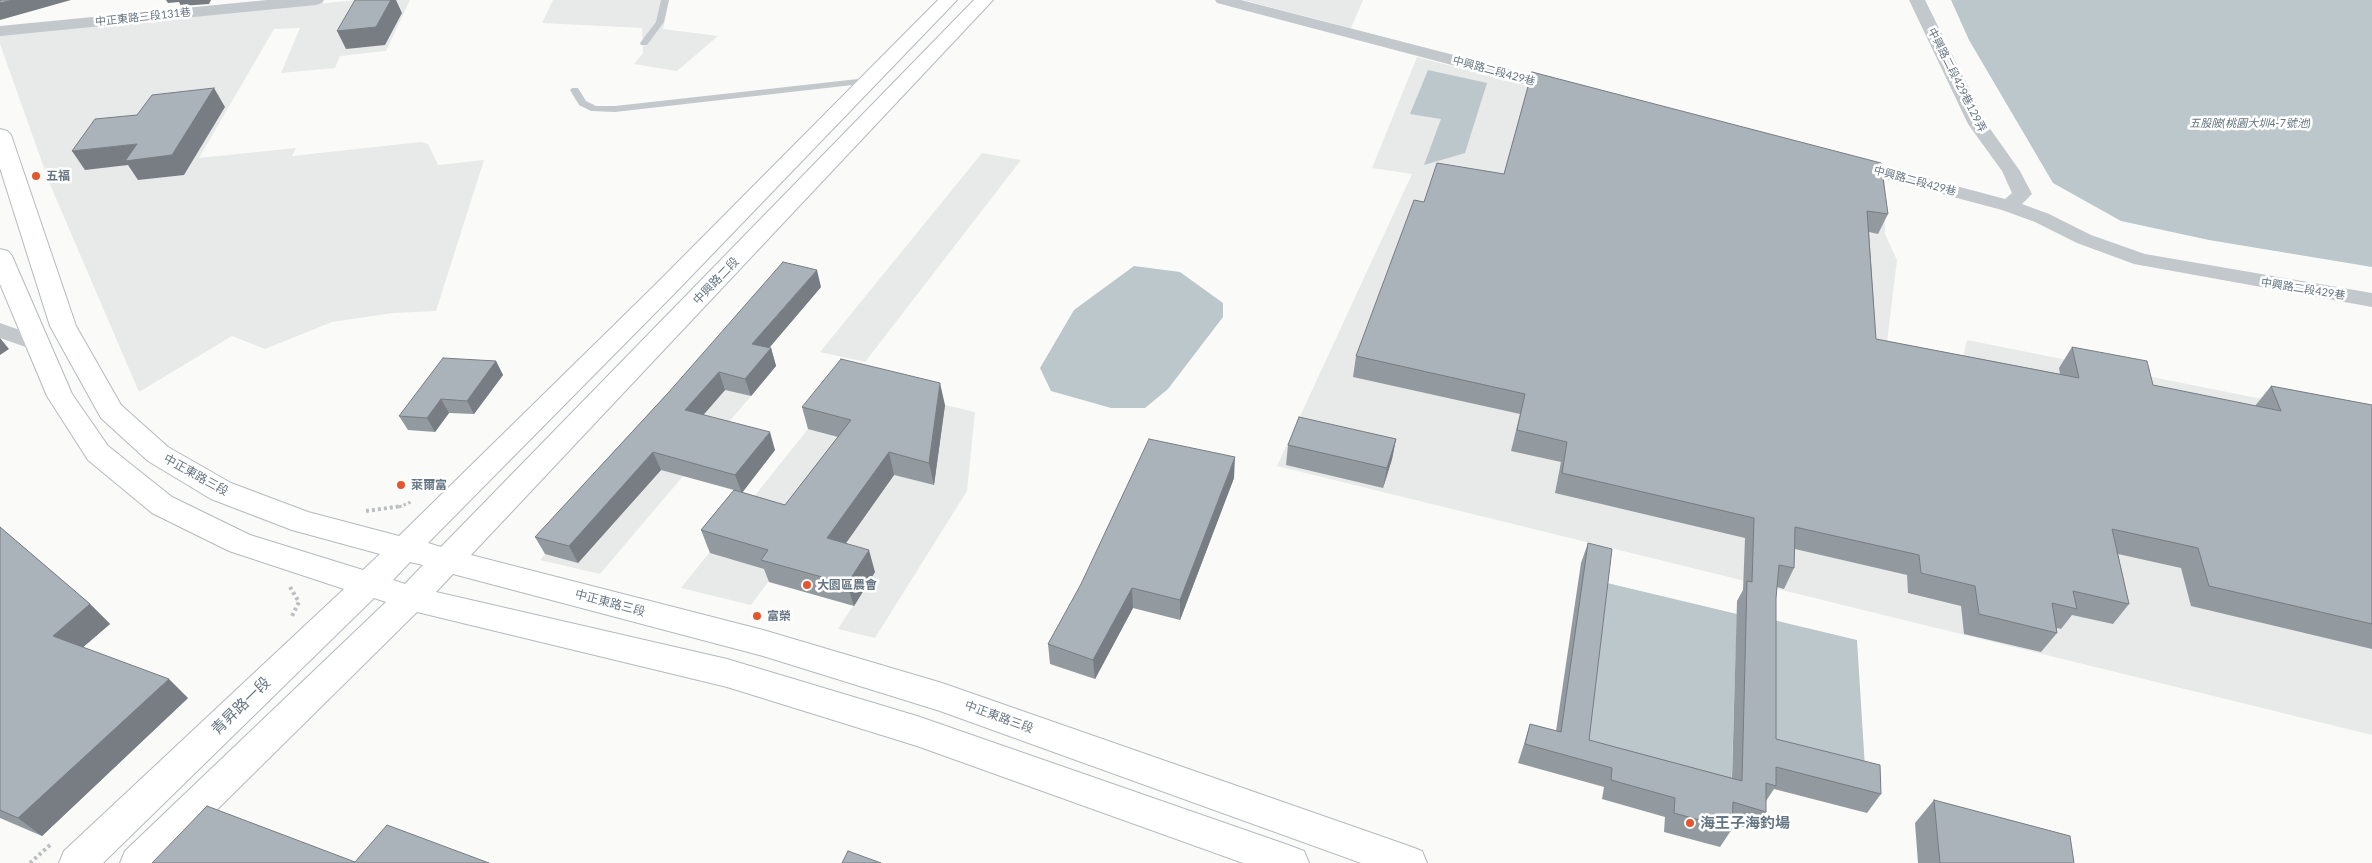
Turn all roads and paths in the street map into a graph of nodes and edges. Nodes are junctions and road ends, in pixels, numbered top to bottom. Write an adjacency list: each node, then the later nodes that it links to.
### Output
1 (316, 0): 7 (street, 中正東路三段131巷)
2 (665, 0): 8 (lane)
3 (948, 0): 9 (main road)
4 (984, 0): 18 (main road, 中興路二段)
5 (1223, 0): 11 (street, 中興路二段429巷)
6 (1917, 0): 14 (street, 中興路二段429巷129弄)
7 (0, 31)
8 (644, 43)
9 (867, 81): 10 (lane); 17 (main road)
10 (575, 90)
11 (1578, 93)
12 (0, 135): 21 (main road, 中正東路三段)
13 (1836, 160): 14 (street, 中興路二段429巷)
14 (2008, 206): 16 (street, 中興路二段429巷)
15 (0, 256): 20 (main road)
16 (2372, 300)
17 (634, 320): 18 (main road); 21 (main road)
18 (669, 329): 22 (main road, 中興路二段)
19 (0, 330): 20 (street)
20 (37, 344): 23 (main road)
21 (405, 549): 22 (main road, 中正東路三段); 23 (main road, 青昇路一段)
22 (447, 560): 24 (main road); 28 (main road, 中正東路三段)
23 (369, 584): 24 (main road); 25 (main road, 青昇路一段)
24 (411, 598): 26 (main road); 27 (main road)
25 (77, 863)
26 (138, 863)
27 (1292, 863)
28 (1409, 863)

